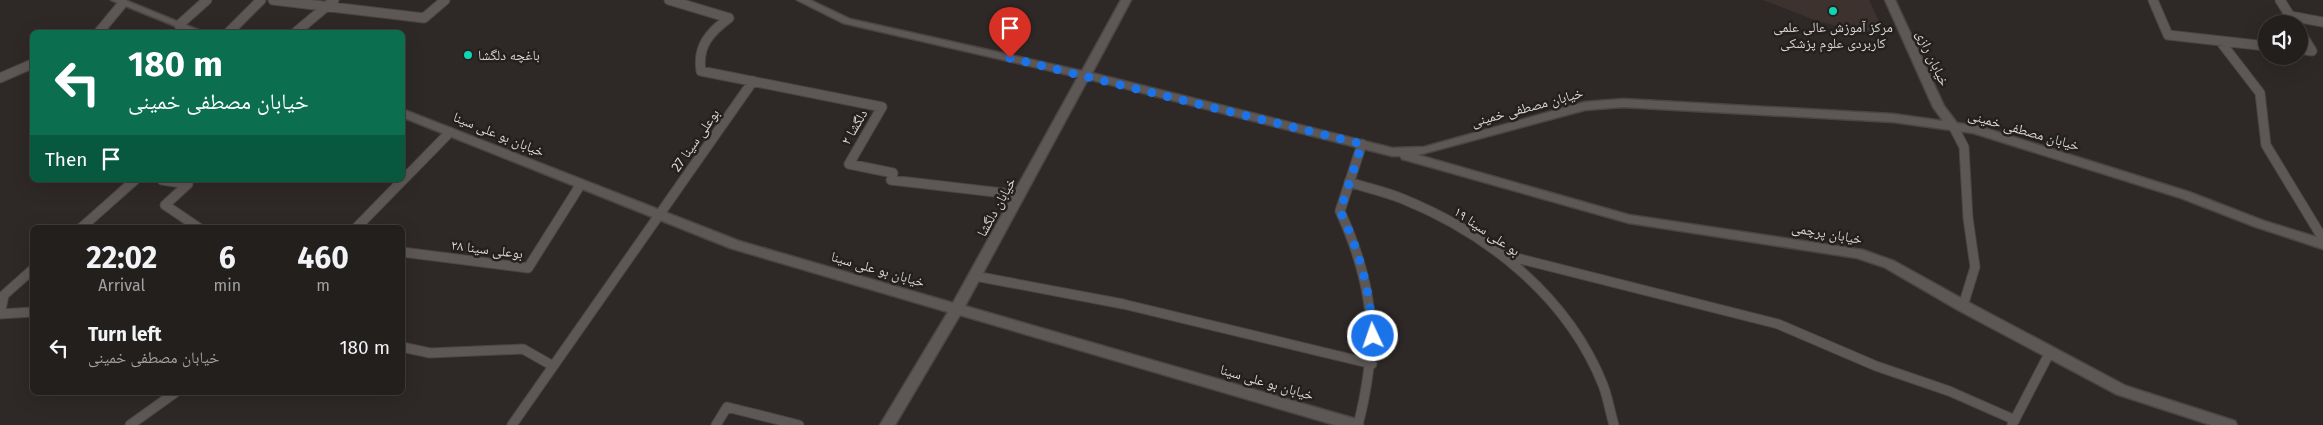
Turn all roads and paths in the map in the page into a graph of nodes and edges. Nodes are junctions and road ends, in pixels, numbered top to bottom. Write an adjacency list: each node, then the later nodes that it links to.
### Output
1 (207, 0): 17 (street)
2 (261, 0): 20 (street)
3 (273, 0): 13 (street)
4 (334, 0): 13 (street)
5 (445, 0): 13 (street)
6 (668, 0): 27 (street, دلگشا ۲)
7 (802, 0): 25 (street, خیابان مصطفی خمینی)
8 (1126, 0): 25 (street, خیابان دلگشا)
9 (1890, 0): 29 (street, خیابان رازی)
10 (2153, 0): 22 (street)
11 (2280, 0): 14 (street)
12 (119, 1): 17 (street); 18 (street)
13 (326, 6): 21 (street)
14 (2289, 15)
15 (2308, 19): 16 (street)
16 (2323, 22)
17 (179, 25): 19 (street)
18 (101, 30)
19 (193, 30)
20 (231, 30)
21 (298, 30)
22 (2220, 41): 23 (street); 44 (street)
23 (2258, 45)
24 (30, 65): 26 (street)
25 (1086, 75): 31 (street, خیابان مصطفی خمینی); 39 (street, خیابان دلگشا)
26 (0, 78)
27 (753, 81): 39 (street, دلگشا ۲); 40 (street, بوعلی سینا 27)
28 (405, 114): 30 (street, خیابان بو علی سینا)
29 (1952, 126): 32 (street, خیابان مصطفی خمینی); 45 (street, خیابان مصطفی خمینی); 50 (street)
30 (450, 132): 33 (street); 38 (street, خیابان بو علی سینا)
31 (1362, 144): 32 (street, خیابان مصطفی خمینی); 37 (street)
32 (1392, 152): 50 (street, خیابان پرچمی)
33 (405, 178)
34 (133, 182): 41 (street)
35 (175, 182): 42 (street)
36 (401, 182): 43 (street)
37 (1349, 182): 47 (street, بو علی سینا ۱۹); 56 (street)
38 (581, 184): 40 (street, خیابان بو علی سینا); 46 (street, بوعلی سینا ۲۸)
39 (1020, 195): 49 (street, خیابان دلگشا)
40 (660, 215): 51 (street, خیابان بو علی سینا); 57 (street, بوعلی سینا 27)
41 (84, 225)
42 (195, 225)
43 (359, 225)
44 (2323, 239)
45 (2323, 244)
46 (405, 252)
47 (1501, 254): 59 (street); 66 (street, بو علی سینا ۱۹)
48 (30, 272): 53 (street)
49 (975, 276): 51 (street, خیابان دلگشا); 56 (street)
50 (1963, 306): 55 (street, خیابان پرچمی)
51 (957, 309): 64 (street, خیابان دلگشا); 65 (street, خیابان بو علی سینا)
52 (30, 312): 53 (street)
53 (0, 314)
54 (405, 348): 57 (street)
55 (2050, 352): 59 (street); 67 (street, خیابان پرچمی)
56 (1372, 364): 65 (street)
57 (553, 366): 61 (street, بوعلی سینا 27)
58 (172, 395): 60 (street)
59 (2014, 423)
60 (130, 425)
61 (512, 425)
62 (716, 425): 63 (street)
63 (799, 425)
64 (887, 425)
65 (1357, 425)
66 (1614, 425)
67 (2230, 425)

